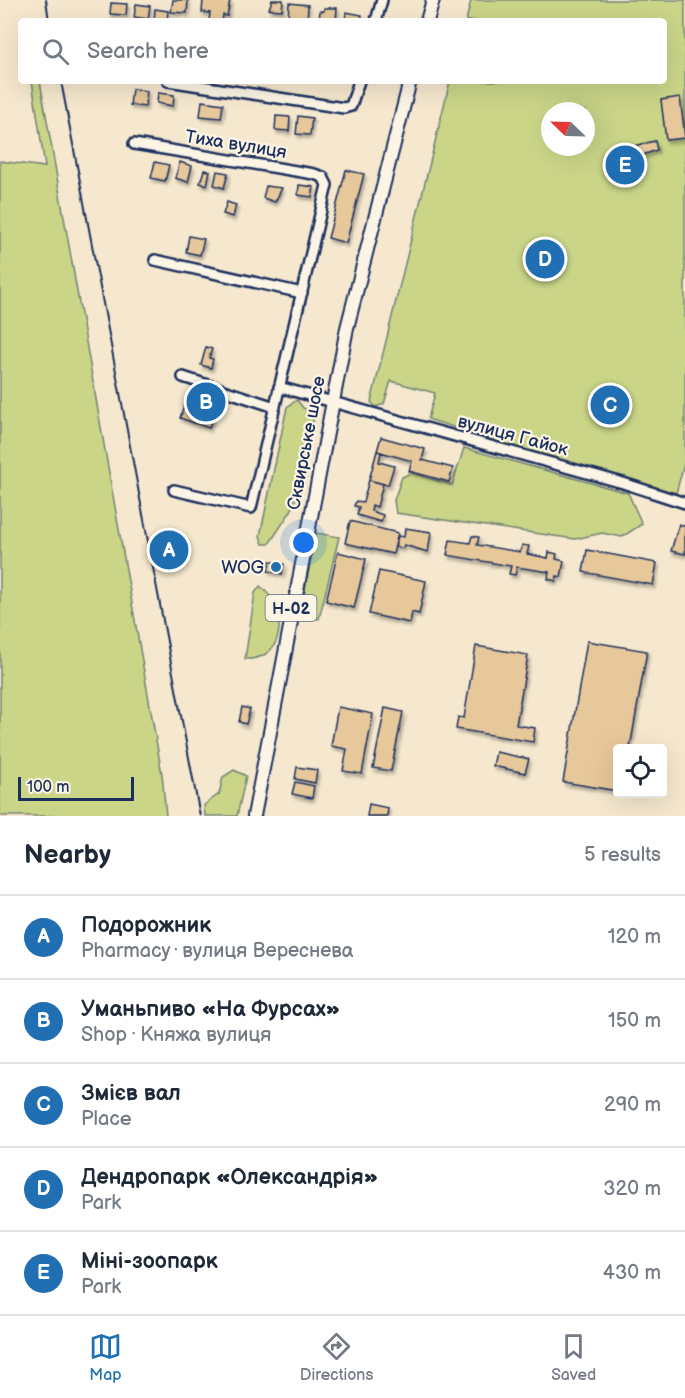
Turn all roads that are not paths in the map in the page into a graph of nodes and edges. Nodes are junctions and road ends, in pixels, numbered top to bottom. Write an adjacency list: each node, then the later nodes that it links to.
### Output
1 (382, 0): 3 (street)
2 (433, 0): 4 (main road)
3 (377, 18)
4 (428, 18)
5 (188, 84): 6 (street)
6 (358, 84)
7 (410, 84): 13 (main road, Сквирське шосе / Н-02)
8 (134, 144): 10 (street, Тиха вулиця)
9 (154, 260): 10 (street)
10 (302, 292): 12 (street)
11 (183, 377): 14 (street)
12 (279, 387): 13 (street, вулиця Гайок); 14 (street)
13 (332, 401): 16 (street, вулиця Гайок); 17 (main road, Сквирське шосе / Н-02)
14 (275, 407): 15 (street)
15 (174, 490)
16 (685, 502)
17 (254, 816)

